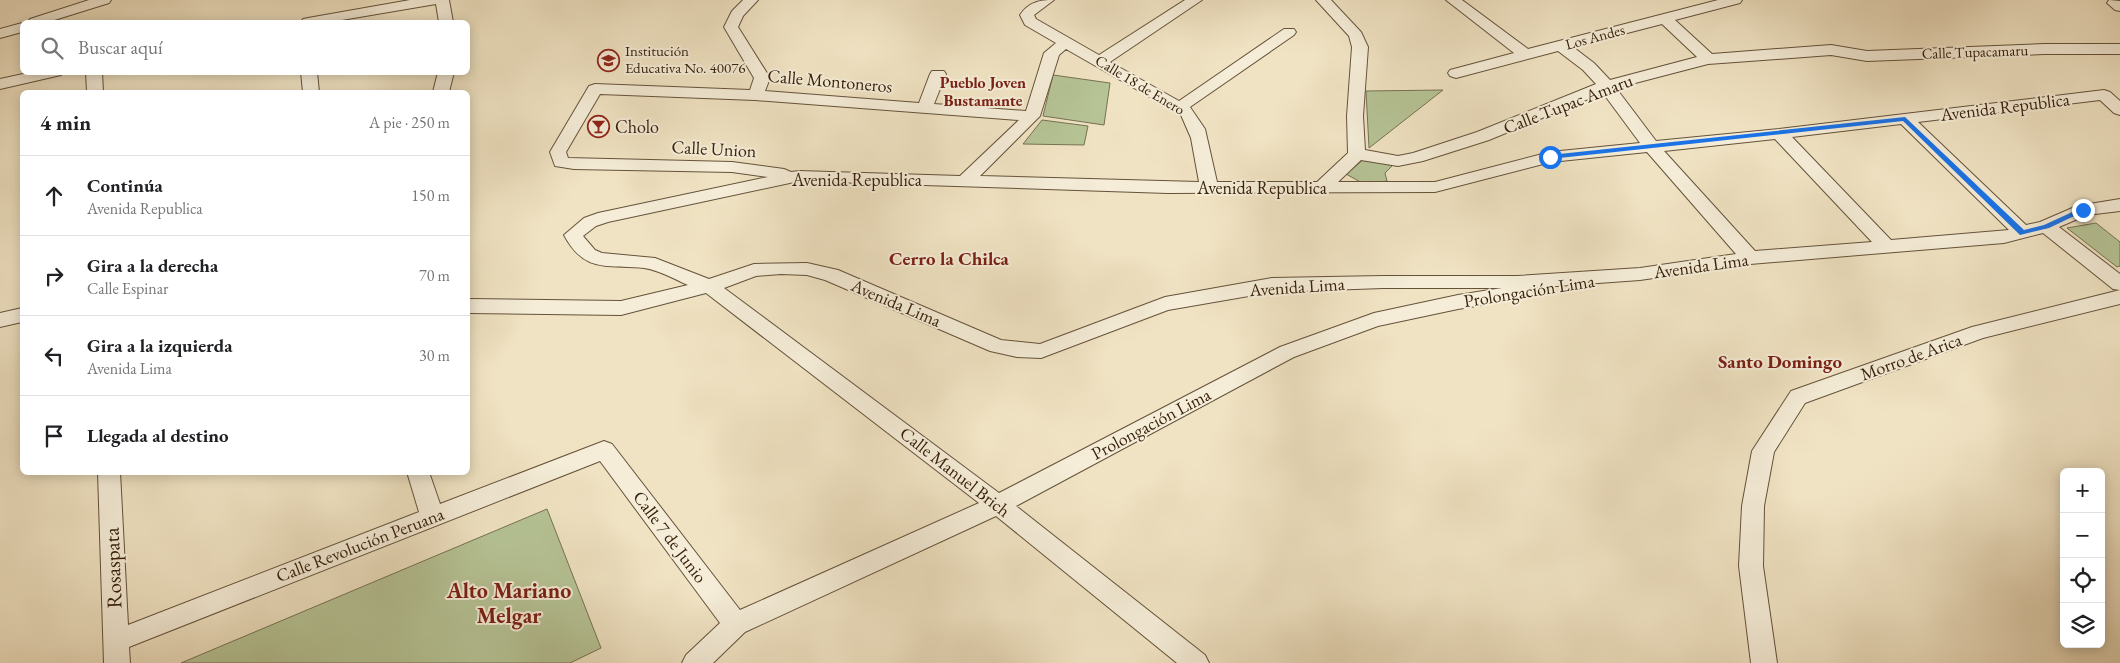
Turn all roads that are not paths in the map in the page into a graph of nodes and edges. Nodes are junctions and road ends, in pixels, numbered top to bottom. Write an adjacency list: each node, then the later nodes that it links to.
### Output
1 (104, 0): 14 (street)
2 (363, 0): 15 (street)
3 (434, 0): 16 (street)
4 (442, 0): 17 (street)
5 (751, 0): 40 (street)
6 (1048, 0): 21 (street, Calle 18 de Enero)
7 (1195, 0): 27 (street)
8 (1345, 0): 11 (street)
9 (1453, 0): 25 (street)
10 (1735, 0): 12 (street, Los Andes)
11 (1325, 2): 48 (street)
12 (1713, 3): 13 (street, Los Andes)
13 (1665, 19): 22 (street, Los Andes); 26 (street)
14 (41, 20)
15 (311, 20)
16 (318, 20)
17 (446, 20)
18 (20, 27): 20 (street)
19 (1289, 32): 41 (street)
20 (0, 34)
21 (1066, 42): 27 (street, Calle 18 de Enero); 44 (street)
22 (1562, 46): 25 (street, Los Andes); 35 (street)
23 (2120, 49): 24 (street, Calle Tupacamaru)
24 (1831, 50): 26 (street, Calle Tupac Amaru)
25 (1526, 55): 28 (street, Los Andes)
26 (1708, 59): 35 (street, Calle Tupac Amaru)
27 (1100, 61): 41 (street, Calle 18 de Enero)
28 (1456, 73)
29 (938, 74): 42 (street)
30 (42, 75): 34 (street)
31 (94, 75): 37 (street)
32 (308, 75): 38 (street)
33 (445, 75): 39 (street)
34 (0, 84)
35 (1606, 86): 47 (street); 48 (street, Calle Tupac Amaru)
36 (595, 89): 40 (street, Calle Montoneros); 49 (street, Calle Union)
37 (94, 90)
38 (311, 90)
39 (442, 90)
40 (755, 95): 42 (street, Calle Montoneros)
41 (1180, 107): 51 (street, Calle 18 de Enero)
42 (924, 108): 44 (street, Calle Montoneros)
43 (2120, 110): 45 (street, Avenida Republica)
44 (1032, 116): 50 (street)
45 (1905, 119): 46 (street, Avenida Republica); 55 (street)
46 (1779, 134): 47 (street, Avenida Republica); 56 (street)
47 (1652, 146): 52 (street, Avenida Republica); 57 (street)
48 (1357, 154): 52 (street)
49 (799, 176): 50 (street, Avenida Republica); 60 (street, Avenida Republica)
50 (966, 181): 51 (street, Avenida Republica)
51 (1209, 187): 52 (street, Avenida Republica)
52 (1322, 187)
53 (2120, 206): 54 (street, Avenida Lima)
54 (2046, 226): 55 (street, Avenida Lima); 59 (street)
55 (2023, 233): 56 (street, Avenida Lima)
56 (1887, 247): 57 (street, Avenida Lima)
57 (1750, 258): 58 (street, Avenida Lima)
58 (1640, 274): 60 (street, Avenida Lima); 68 (street, Prolongación Lima)
59 (2120, 284)
60 (709, 286): 62 (street, Avenida Lima); 68 (street, Calle Manuel Brich)
61 (2120, 297): 74 (street, Morro de Arica)
62 (470, 306)
63 (20, 315): 64 (street)
64 (0, 320)
65 (604, 450): 69 (street, Calle Revolución Peruana); 70 (street, Calle 7 de Junio)
66 (109, 475): 71 (street, Rosaspata)
67 (419, 475): 69 (street)
68 (998, 505): 70 (street, Prolongación Lima); 73 (street, Calle Manuel Brich)
69 (432, 516): 71 (street, Calle Revolución Peruana)
70 (736, 624): 72 (street, Prolongación Lima)
71 (117, 652)
72 (695, 663)
73 (1196, 663)
74 (1764, 663)

